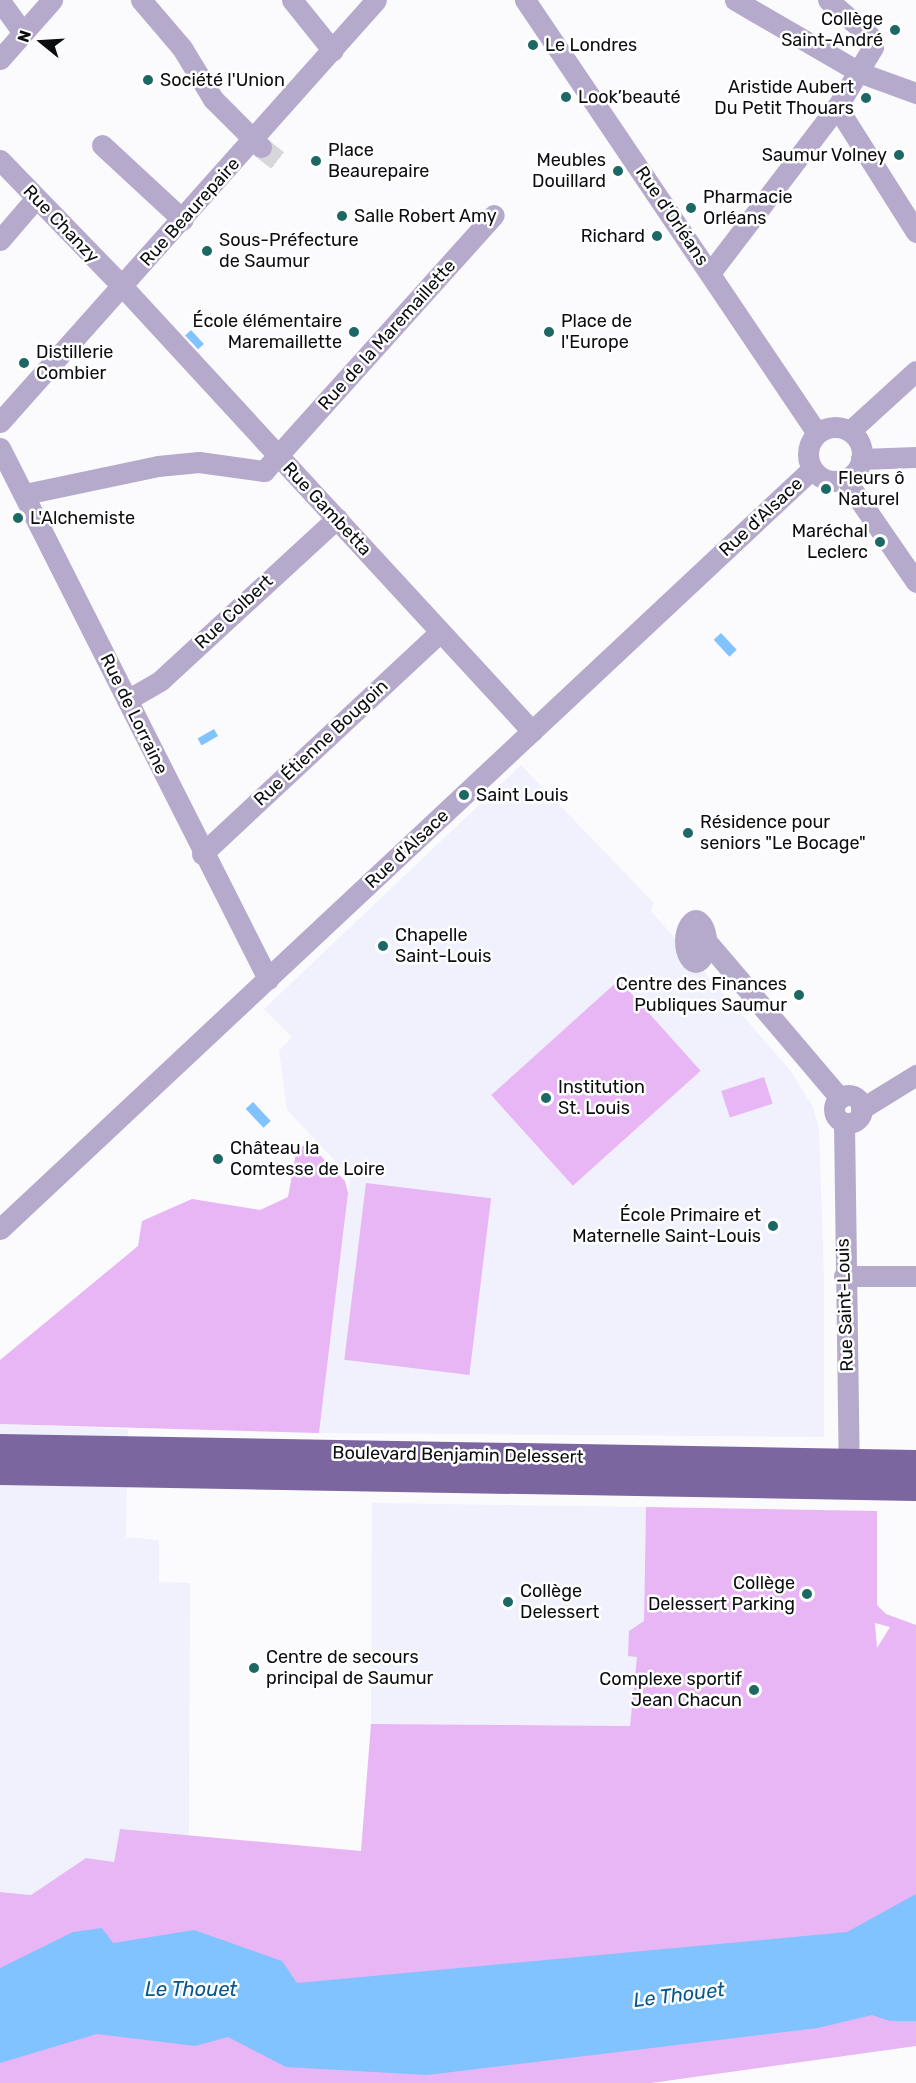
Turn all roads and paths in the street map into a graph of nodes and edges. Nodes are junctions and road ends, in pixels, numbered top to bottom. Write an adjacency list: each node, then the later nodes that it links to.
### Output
1 (141, 0): 15 (street)
2 (292, 0): 10 (street)
3 (376, 0): 10 (street, Rue Beaurepaire)
4 (525, 0): 23 (street, Rue d'Orléans)
5 (735, 0): 12 (street)
6 (828, 0): 12 (street)
7 (2, 4): 9 (street)
8 (42, 4): 9 (street)
9 (23, 33): 11 (street)
10 (333, 51): 15 (street, Rue Beaurepaire)
11 (0, 59)
12 (861, 72): 13 (street); 14 (street)
13 (916, 93)
14 (837, 106): 21 (street); 23 (street)
15 (257, 144): 20 (street, Rue Beaurepaire)
16 (102, 145): 20 (street)
17 (0, 160): 18 (street, Rue Chanzy)
18 (36, 198): 22 (street); 24 (street, Rue Chanzy)
19 (494, 214): 30 (street, Rue de la Maremaillette)
20 (183, 220): 24 (street, Rue Beaurepaire)
21 (916, 232)
22 (0, 240)
23 (710, 273): 28 (street, Rue d'Orléans)
24 (123, 287): 26 (street, Rue Beaurepaire); 30 (street, Rue Gambetta)
25 (916, 371): 27 (street)
26 (0, 422)
27 (850, 431): 28 (street); 32 (street)
28 (817, 433): 33 (street)
29 (0, 448): 35 (street, Rue de Lorraine)
30 (279, 457): 35 (street); 36 (street, Rue Gambetta)
31 (916, 457): 32 (street)
32 (861, 459): 34 (street)
33 (812, 469): 34 (street); 40 (street, Rue d'Alsace)
34 (846, 479): 37 (street)
35 (25, 494): 39 (street, Rue de Lorraine)
36 (337, 518): 38 (street, Rue Gambetta); 39 (street, Rue Colbert)
37 (916, 582)
38 (439, 633): 40 (street, Rue Gambetta); 41 (street, Rue Étienne Bougoin)
39 (127, 699): 41 (street, Rue de Lorraine)
40 (532, 731): 43 (street, Rue d'Alsace)
41 (202, 854): 43 (street, Rue de Lorraine)
42 (702, 936): 45 (street)
43 (268, 979): 48 (street, Rue d'Alsace)
44 (916, 1075): 46 (street)
45 (840, 1098): 46 (street); 47 (street)
46 (861, 1108): 47 (street)
47 (844, 1123): 49 (street, Rue Saint-Louis)
48 (0, 1229)
49 (844, 1276): 50 (street); 52 (street, Rue Saint-Louis)
50 (916, 1276)
51 (0, 1447): 52 (main road, Boulevard Benjamin Delessert)
52 (849, 1461): 53 (main road, Boulevard Benjamin Delessert); 55 (street, Rue Saint-Louis)
53 (916, 1462)
54 (0, 1473): 55 (main road, Boulevard Benjamin Delessert)
55 (849, 1487): 56 (main road, Boulevard Benjamin Delessert)
56 (916, 1488)

